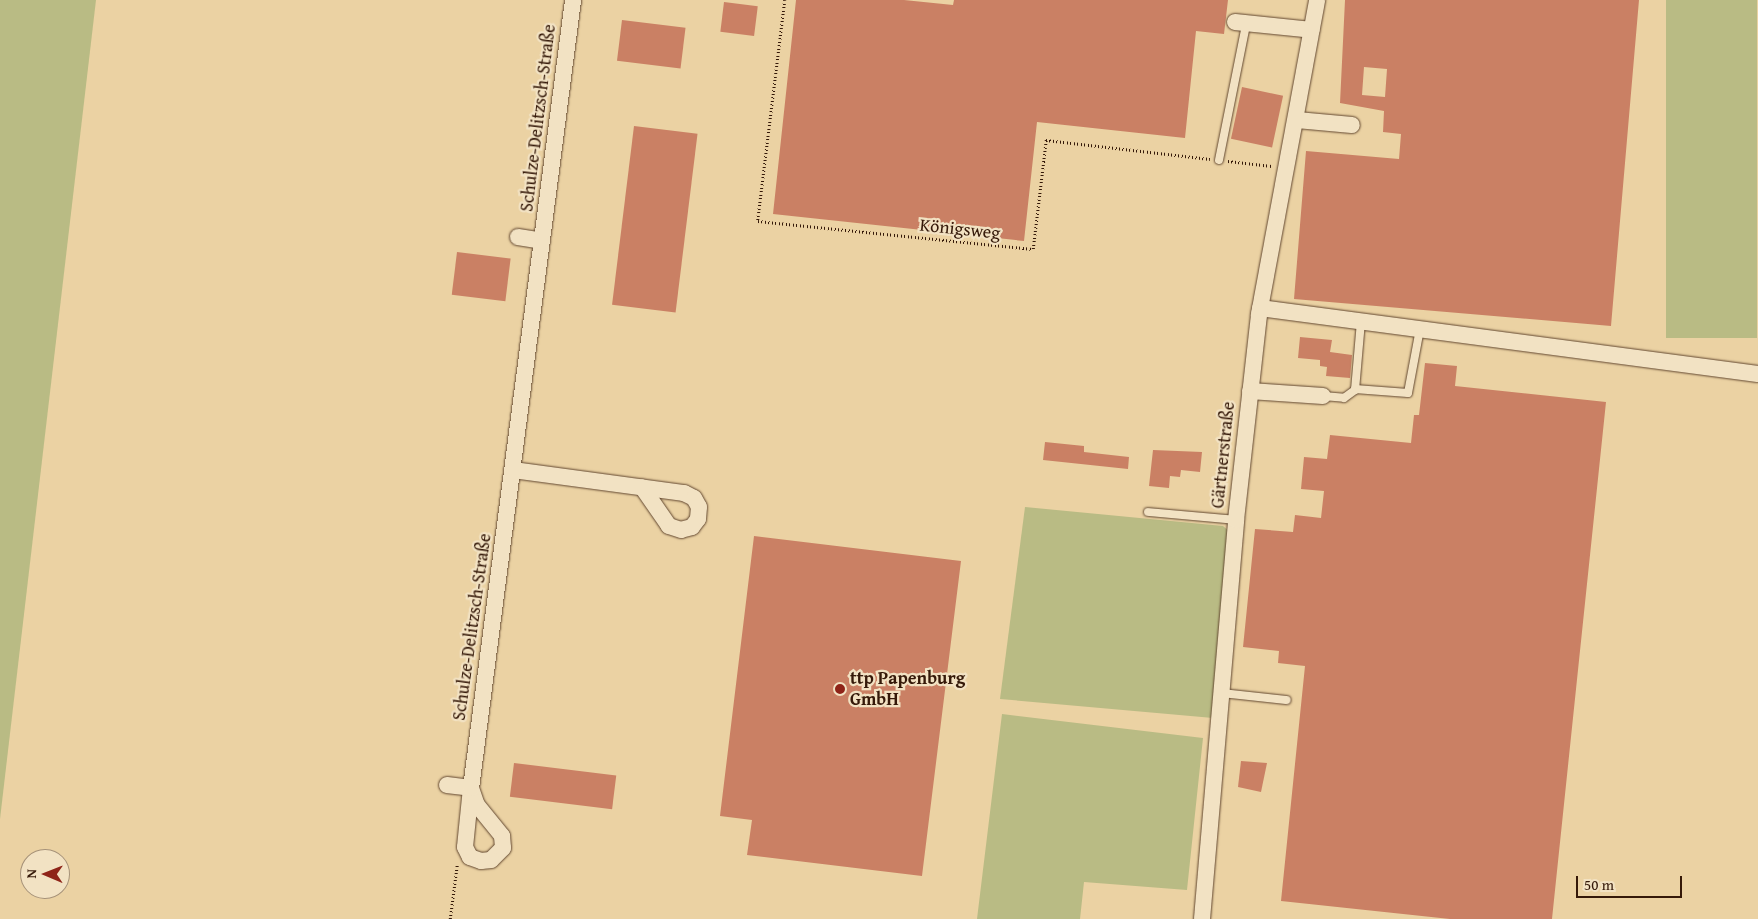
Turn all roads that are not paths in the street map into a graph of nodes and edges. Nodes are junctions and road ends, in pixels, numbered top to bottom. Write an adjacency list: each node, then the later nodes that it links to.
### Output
1 (573, 0): 9 (street, Schulze-Delitzsch-Straße)
2 (1317, 0): 4 (street, Gärtnerstraße)
3 (1240, 23): 4 (street); 7 (lane)
4 (1312, 30): 5 (street, Gärtnerstraße)
5 (1297, 120): 6 (street); 10 (street, Gärtnerstraße)
6 (1352, 125)
7 (1219, 160)
8 (518, 237): 9 (street)
9 (542, 241): 17 (street, Schulze-Delitzsch-Straße)
10 (1260, 308): 11 (street); 15 (street, Gärtnerstraße)
11 (1361, 321): 12 (street); 14 (lane)
12 (1420, 329): 13 (street); 14 (lane)
13 (1758, 374)
14 (1355, 388): 16 (lane)
15 (1250, 391): 16 (street); 20 (street, Gärtnerstraße)
16 (1323, 396)
17 (513, 470): 18 (street); 23 (street, Schulze-Delitzsch-Straße)
18 (642, 487)
19 (1148, 512): 20 (lane)
20 (1236, 520): 21 (street, Gärtnerstraße)
21 (1221, 693): 22 (lane); 24 (street, Gärtnerstraße)
22 (1287, 700)
23 (448, 785)
24 (1202, 919)

